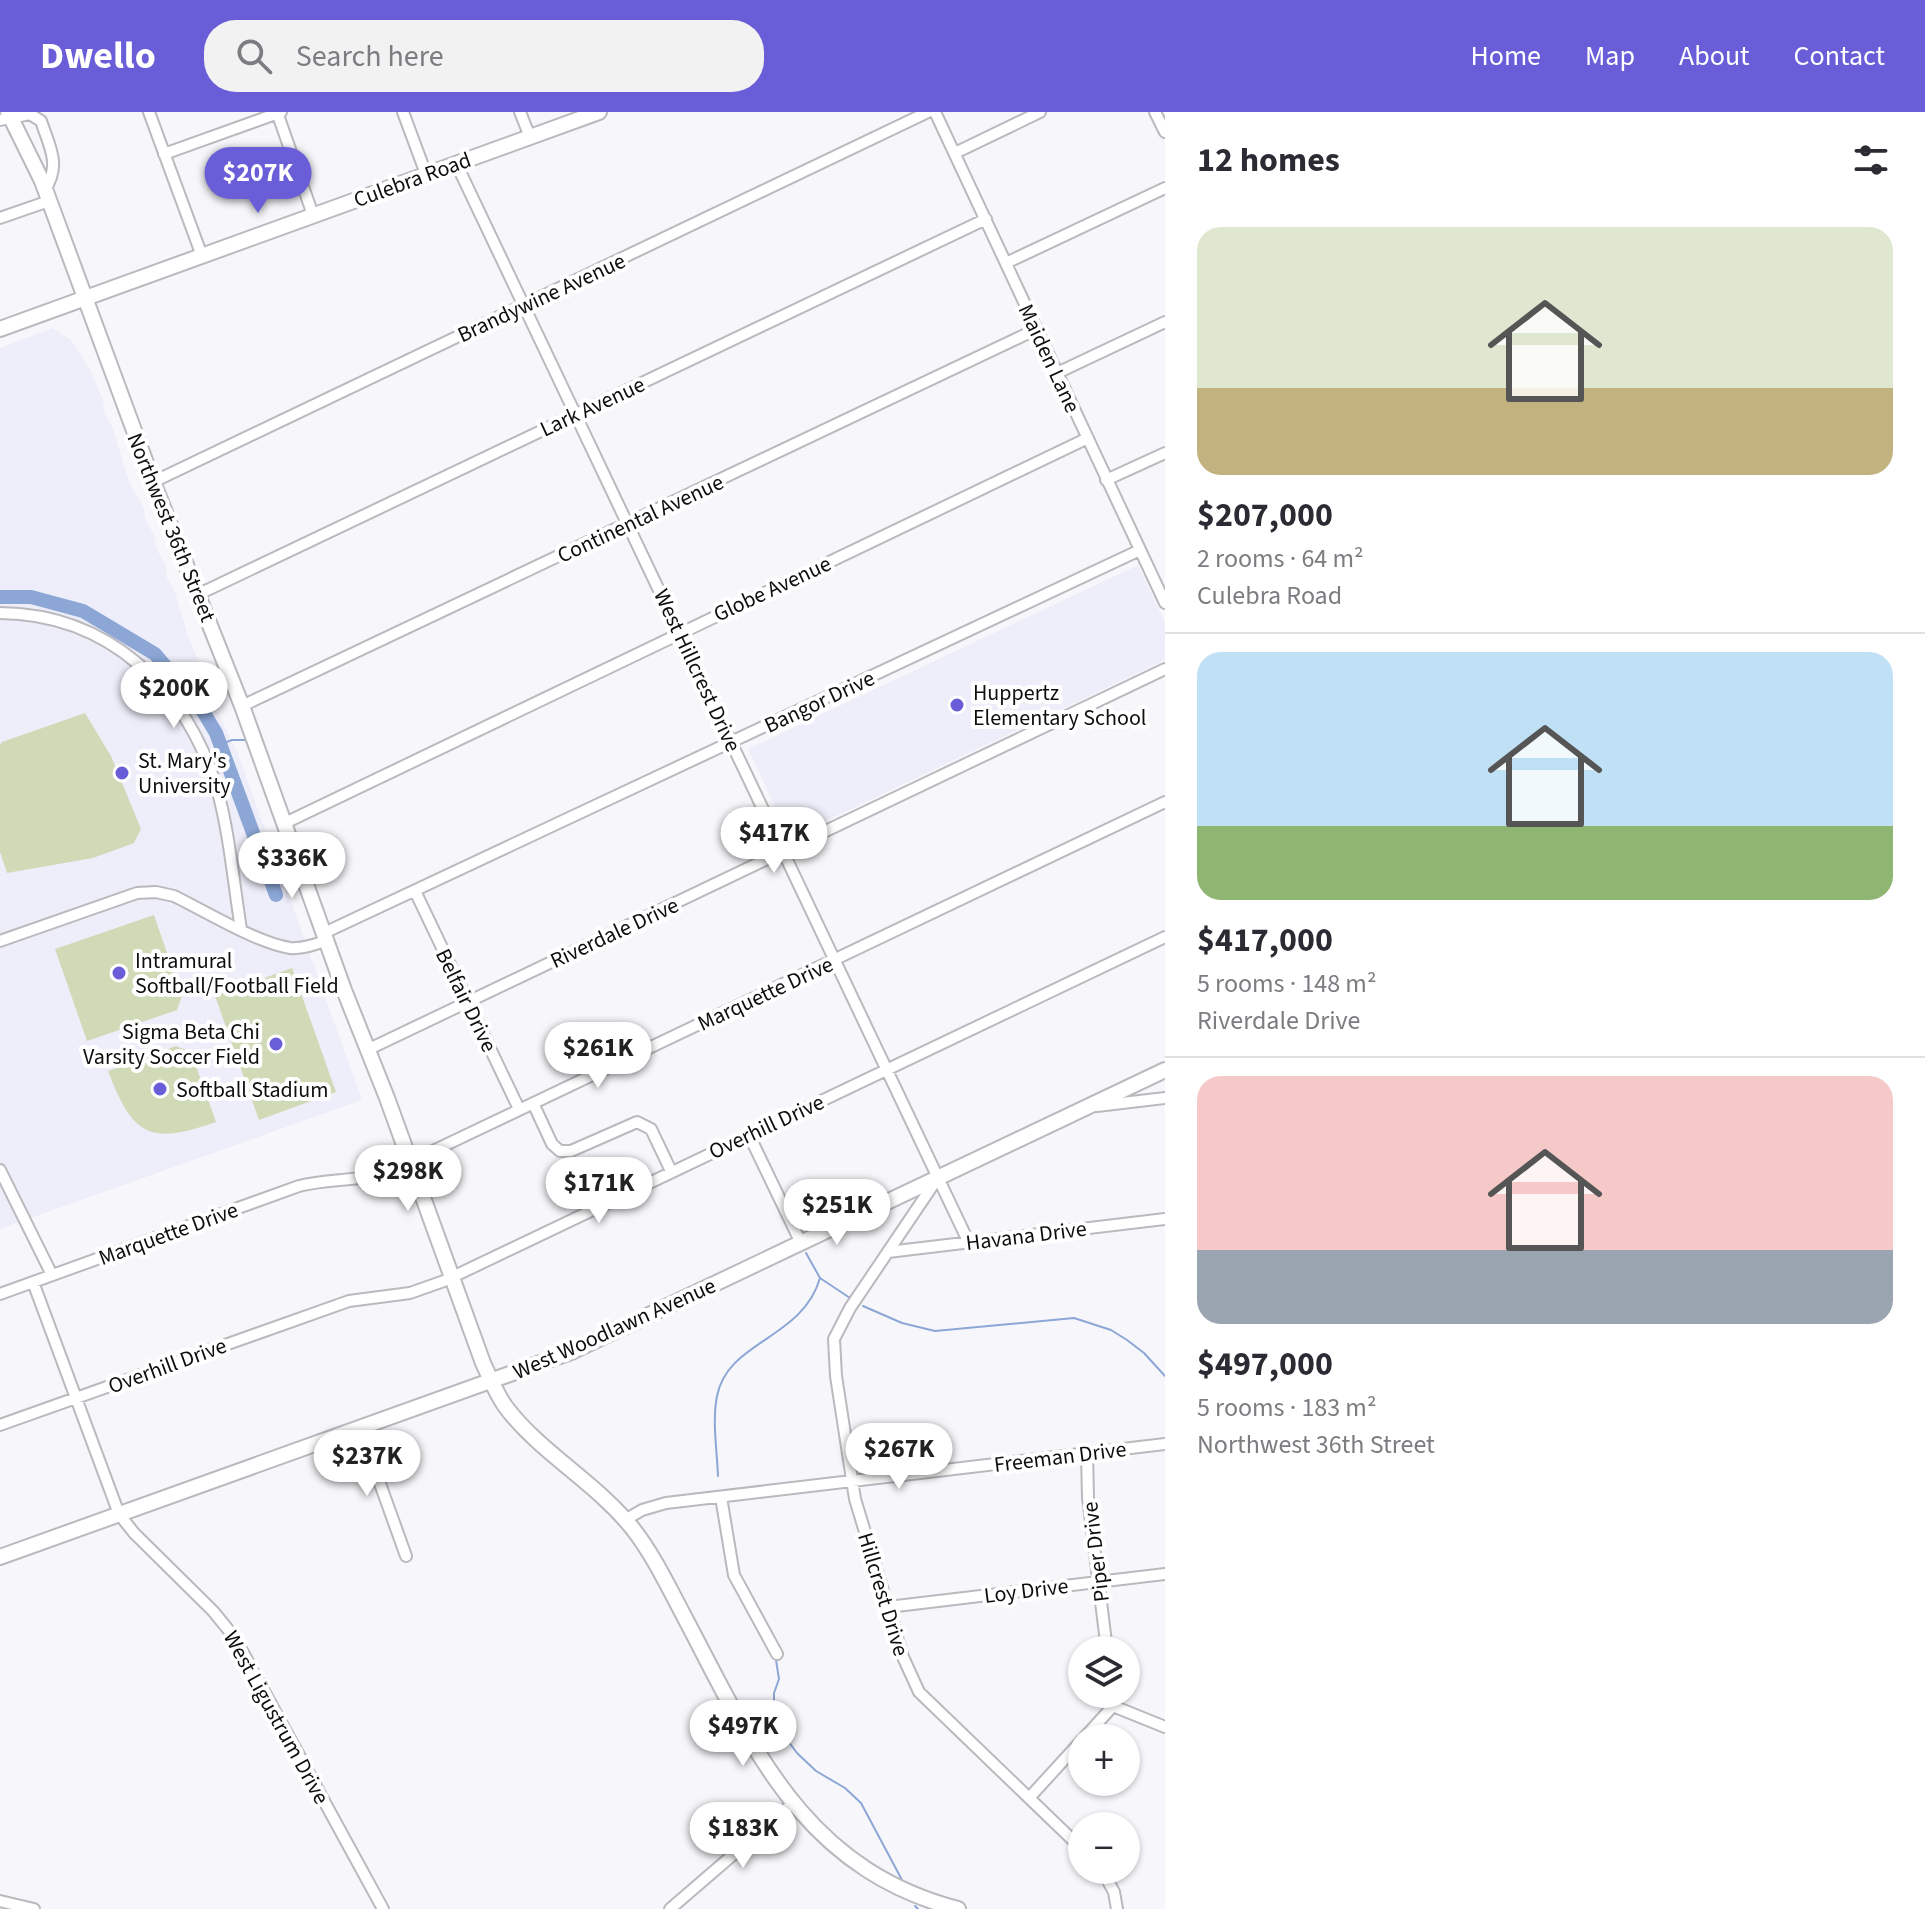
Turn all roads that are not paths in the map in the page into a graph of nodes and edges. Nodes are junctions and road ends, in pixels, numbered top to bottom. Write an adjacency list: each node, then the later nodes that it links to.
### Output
1 (149, 112): 14 (street)
2 (279, 112): 14 (street); 19 (street)
3 (403, 112): 16 (street)
4 (520, 112): 12 (street)
5 (599, 112): 12 (main road, Culebra Road)
6 (928, 112): 25 (street, Brandywine Avenue)
7 (935, 112): 13 (street, Maiden Lane)
8 (1040, 112): 13 (street)
9 (1155, 112): 11 (street)
10 (6, 116): 18 (main road, Northwest 36th Street); 18 (street)
11 (1165, 132)
12 (530, 137): 15 (main road, Culebra Road)
13 (955, 153): 21 (street, Maiden Lane)
14 (164, 154): 22 (street)
15 (456, 163): 16 (main road, Culebra Road); 25 (street, West Hillcrest Drive)
16 (426, 174): 19 (main road, Culebra Road)
17 (1165, 188): 23 (street)
18 (47, 195): 20 (street); 24 (main road, Northwest 36th Street)
19 (313, 215): 22 (main road, Culebra Road)
20 (0, 218)
21 (986, 219): 23 (street, Maiden Lane); 30 (street, Lark Avenue)
22 (202, 256): 24 (main road, Culebra Road)
23 (1006, 263): 28 (street, Maiden Lane)
24 (85, 298): 27 (main road, Culebra Road); 34 (main road, Northwest 36th Street)
25 (522, 305): 30 (street, West Hillcrest Drive); 34 (street, Brandywine Avenue)
26 (1165, 322): 29 (street)
27 (0, 329)
28 (1037, 329): 29 (street, Maiden Lane); 35 (street, Continental Avenue)
29 (1057, 373): 31 (street, Maiden Lane)
30 (575, 414): 35 (street, West Hillcrest Drive); 38 (street, Lark Avenue)
31 (1088, 438): 33 (street, Maiden Lane); 41 (street, Globe Avenue)
32 (1165, 453): 33 (street)
33 (1106, 480): 36 (street, Maiden Lane)
34 (153, 482): 38 (main road, Northwest 36th Street)
35 (628, 524): 41 (street, West Hillcrest Drive); 43 (street, Continental Avenue)
36 (1140, 550): 37 (street, Maiden Lane); 44 (street, Bangor Drive)
37 (1162, 590): 39 (street, Maiden Lane)
38 (199, 594): 43 (main road, Northwest 36th Street)
39 (1165, 603)
40 (0, 613): 49 (street)
41 (679, 632): 44 (street, West Hillcrest Drive); 46 (street, Globe Avenue)
42 (1165, 669): 47 (street, Riverdale Drive)
43 (242, 706): 46 (main road, Northwest 36th Street)
44 (732, 742): 47 (street, West Hillcrest Drive); 48 (street, Bangor Drive)
45 (1165, 802): 53 (street, Marquette Drive)
46 (285, 823): 50 (main road, Northwest 36th Street)
47 (783, 852): 53 (street, West Hillcrest Drive); 54 (street, Riverdale Drive)
48 (415, 891): 50 (street, Bangor Drive); 54 (street, Belfair Drive)
49 (241, 929): 50 (street, Bangor Drive); 52 (street, Bangor Drive)
50 (326, 937): 55 (main road, Northwest 36th Street)
51 (1165, 937): 56 (street, Overhill Drive)
52 (0, 941)
53 (833, 961): 56 (street, West Hillcrest Drive); 59 (street, Marquette Drive)
54 (467, 1001): 55 (street, Riverdale Drive); 61 (street, Belfair Drive)
55 (367, 1050): 63 (main road, Northwest 36th Street)
56 (887, 1070): 62 (street, Overhill Drive); 66 (street, West Hillcrest Drive)
57 (1165, 1070): 60 (main road, West Woodlawn Avenue)
58 (1165, 1098): 60 (street)
59 (533, 1103): 61 (street, Marquette Drive); 65 (street)
60 (1087, 1107): 66 (main road, West Woodlawn Avenue)
61 (519, 1109): 63 (street, Marquette Drive)
62 (749, 1135): 65 (street, Overhill Drive); 68 (street)
63 (410, 1163): 71 (street, Marquette Drive); 72 (main road, Northwest 36th Street)
64 (0, 1170): 71 (street)
65 (671, 1171): 72 (street, Overhill Drive)
66 (937, 1179): 68 (main road, West Woodlawn Avenue); 69 (street); 70 (street, Hillcrest Drive)
67 (1165, 1219): 69 (street, Havana Drive)
68 (801, 1243): 75 (main road, West Woodlawn Avenue)
69 (969, 1243): 70 (street, Havana Drive)
70 (888, 1252): 81 (street, Hillcrest Drive)
71 (52, 1275): 73 (street, Marquette Drive)
72 (451, 1277): 75 (main road, Northwest 36th Street); 76 (street, Overhill Drive)
73 (33, 1282): 74 (street, Marquette Drive); 76 (street, West Ligustrum Drive)
74 (0, 1294)
75 (491, 1381): 78 (main road, West Woodlawn Avenue); 84 (main road, Northwest 36th Street)
76 (75, 1398): 77 (street, Overhill Drive); 83 (street, West Ligustrum Drive)
77 (0, 1425)
78 (360, 1428): 83 (main road, West Woodlawn Avenue); 85 (street)
79 (1165, 1444): 80 (street, Freeman Drive)
80 (1087, 1453): 81 (street, Freeman Drive); 88 (street, Piper Drive)
81 (851, 1480): 82 (street, Freeman Drive); 89 (street, Hillcrest Drive)
82 (721, 1497): 84 (street, Freeman Drive); 91 (street)
83 (119, 1514): 86 (main road, West Woodlawn Avenue); 101 (street, West Ligustrum Drive)
84 (625, 1520): 96 (main road, Northwest 36th Street)
85 (406, 1556)
86 (0, 1557)
87 (1165, 1574): 88 (street, Loy Drive)
88 (1099, 1582): 89 (street, Loy Drive); 90 (street, Piper Drive)
89 (888, 1607): 95 (street, Hillcrest Drive)
90 (1105, 1636)
91 (777, 1654)
92 (1128, 1708): 93 (street)
93 (1165, 1727)
94 (1068, 1755): 95 (street)
95 (1029, 1798): 97 (street, Hillcrest Drive)
96 (792, 1804): 102 (street); 103 (main road, Northwest 36th Street)
97 (1068, 1836)
98 (1110, 1884): 104 (street)
99 (0, 1901): 100 (street)
100 (34, 1909)
101 (383, 1909)
102 (670, 1909)
103 (958, 1909)
104 (1117, 1909)

